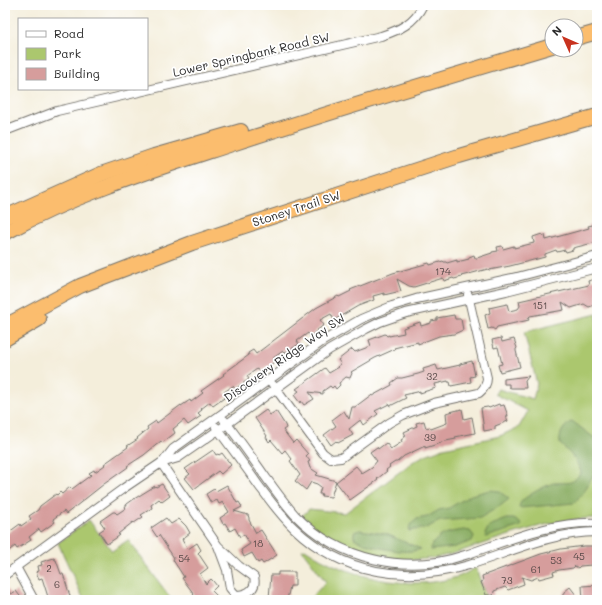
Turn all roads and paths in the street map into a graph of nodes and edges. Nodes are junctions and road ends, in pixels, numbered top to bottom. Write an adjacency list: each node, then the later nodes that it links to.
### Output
1 (423, 5): 6 (street, Lower Springbank Road SW)
2 (597, 32): 3 (highway)
3 (584, 36)
4 (544, 48): 7 (highway)
5 (148, 90): 9 (street, Lower Springbank Road SW)
6 (148, 90)
7 (322, 115): 10 (highway); 11 (highway)
8 (597, 116): 12 (highway, Stoney Trail SW)
9 (5, 131)
10 (5, 217)
11 (5, 233)
12 (192, 243): 20 (highway, Stoney Trail SW); 22 (highway)
13 (597, 256): 15 (street, Discovery Ridge Way SW)
14 (597, 268): 16 (street, Discovery Ridge Way SW)
15 (550, 269): 16 (street); 17 (street, Discovery Ridge Way SW)
16 (552, 280): 18 (street, Discovery Ridge Way SW)
17 (466, 289): 18 (street); 19 (street, Discovery Ridge Way SW)
18 (469, 300): 21 (street, Discovery Ridge Way SW); 24 (street)
19 (361, 319): 21 (street); 23 (street, Discovery Ridge Way SW)
20 (5, 326)
21 (366, 329): 24 (street, Discovery Ridge Way SW)
22 (5, 339)
23 (269, 380): 24 (street); 25 (street, Discovery Ridge Way SW)
24 (276, 389): 27 (street, Discovery Ridge Way SW)
25 (221, 415): 26 (street, Discovery Ridge Way SW); 27 (street)
26 (212, 421): 28 (street); 29 (street, Discovery Ridge Way SW)
27 (227, 424): 28 (street, Discovery Ridge Way SW); 35 (street)
28 (219, 430): 29 (street, Discovery Ridge Way SW); 36 (street)
29 (161, 463): 34 (street); 37 (street, Discovery Ridge Way SW)
30 (597, 523): 31 (street)
31 (544, 530): 33 (street); 35 (street)
32 (597, 532): 33 (street)
33 (546, 539): 36 (street)
34 (218, 546): 34 (street)
35 (474, 552): 36 (street)
36 (477, 563)
37 (16, 566): 38 (street, Discovery Ridge Way SW); 39 (street)
38 (5, 574)
39 (34, 600)

